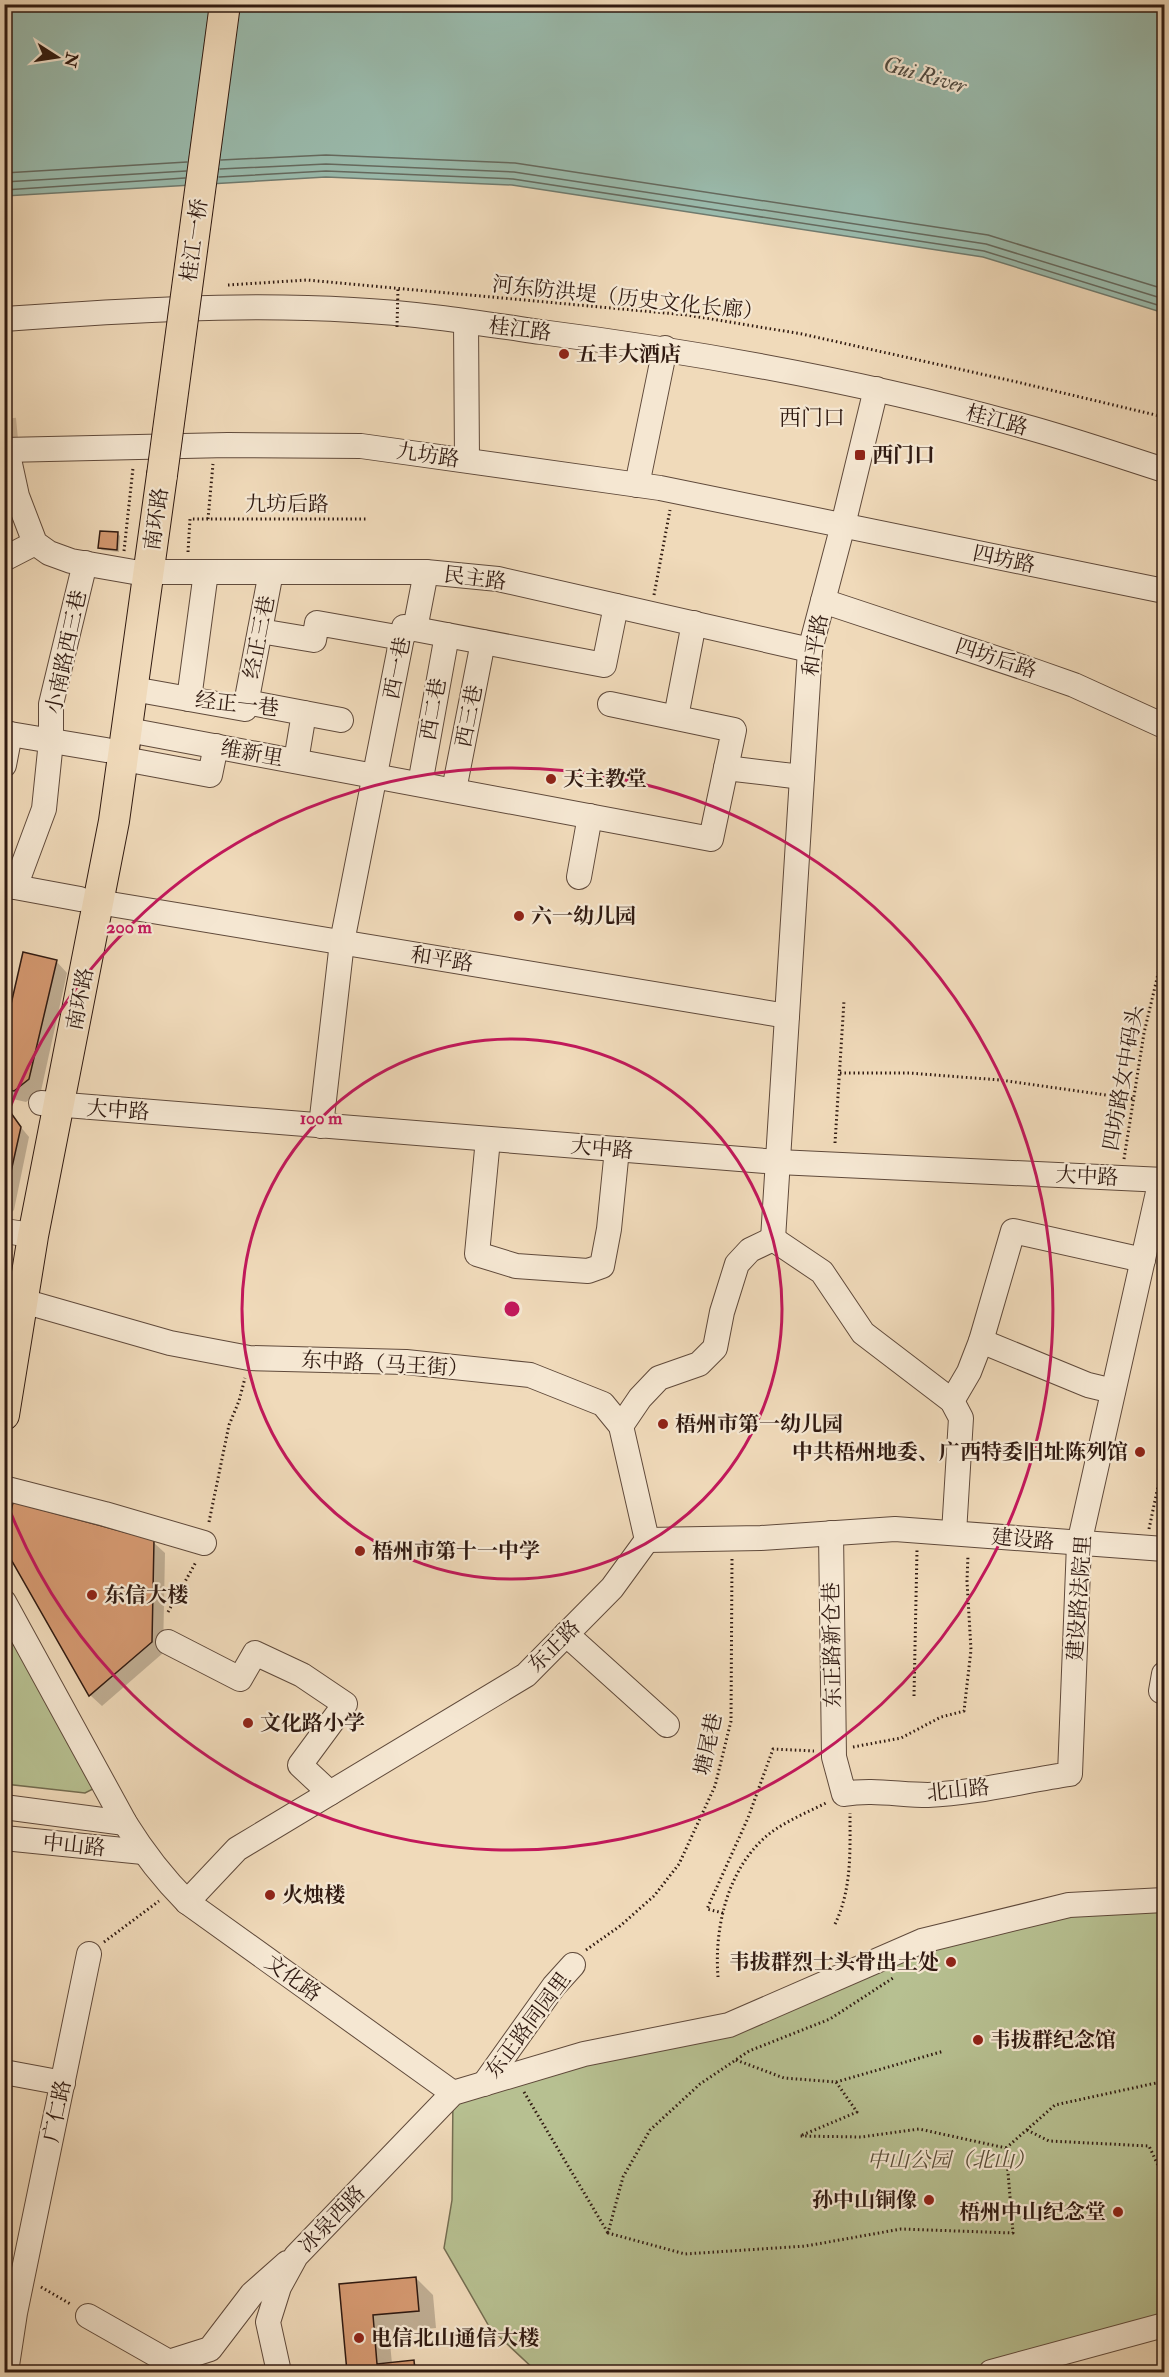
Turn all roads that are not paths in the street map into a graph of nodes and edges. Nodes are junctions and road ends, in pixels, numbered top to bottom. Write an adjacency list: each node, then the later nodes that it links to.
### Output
1 (212, 4): 10 (main road, 桂江一桥)
2 (225, 4): 10 (main road, 桂江一桥, bridge)
3 (4, 319): 4 (street, 桂江路)
4 (466, 322): 5 (street, 桂江路); 8 (street)
5 (665, 348): 6 (street, 桂江路); 11 (street)
6 (876, 389): 9 (street, 桂江路); 12 (street, 和平路)
7 (6, 450): 8 (street, 九坊路); 13 (street)
8 (466, 460): 11 (street, 九坊路)
9 (1164, 470)
10 (156, 474): 16 (main road, 南环路)
11 (637, 485): 12 (street, 九坊路)
12 (843, 525): 20 (street, 四坊路); 21 (street, 和平路)
13 (35, 543): 14 (street); 15 (street, 民主路)
14 (4, 558)
15 (85, 563): 16 (street, 民主路); 38 (street, 小南路西三巷)
16 (135, 571): 17 (street, 民主路); 29 (main road, 南环路); 39 (main road, 南环路)
17 (196, 572): 18 (street, 民主路); 30 (street)
18 (271, 572): 19 (street, 民主路); 24 (street, 经正三巷)
19 (426, 572): 22 (street, 民主路); 25 (street, 西一巷)
20 (1164, 591)
21 (823, 601): 28 (street, 和平路); 36 (street, 四坊后路)
22 (616, 606): 23 (street, 民主路); 27 (street)
23 (694, 624): 28 (street, 民主路); 34 (street)
24 (260, 631): 25 (street); 31 (street, 经正三巷)
25 (409, 634): 26 (street); 43 (street, 西一巷)
26 (447, 635): 27 (street); 45 (street, 西二巷)
27 (483, 642): 46 (street, 西三巷)
28 (810, 650): 44 (street, 和平路)
29 (133, 689): 30 (street, 经正一巷); 39 (main road, 南环路)
30 (189, 699): 31 (street, 经正一巷)
31 (246, 702): 33 (street, 经正一巷)
32 (610, 704): 34 (street)
33 (304, 713): 35 (street, 经正一巷); 40 (street)
34 (676, 717): 42 (street)
35 (342, 720)
36 (1164, 726)
37 (7, 734): 38 (street); 41 (street)
38 (51, 741): 39 (street); 49 (street, 小南路西三巷)
39 (119, 746): 40 (street, 维新里); 50 (main road, 南环路)
40 (296, 761): 43 (street, 维新里)
41 (4, 765)
42 (726, 768): 44 (street); 47 (street, 维新里)
43 (377, 775): 45 (street, 维新里); 51 (street, 西一巷)
44 (802, 777): 52 (street, 和平路)
45 (420, 784): 46 (street, 维新里)
46 (454, 790): 47 (street, 维新里)
47 (590, 816): 48 (street)
48 (579, 877)
49 (10, 886): 50 (street, 和平路)
50 (89, 900): 51 (street, 和平路); 53 (main road, 南环路)
51 (342, 942): 52 (street, 和平路); 54 (street, 西一巷)
52 (787, 1016): 57 (street, 和平路)
53 (50, 1104): 54 (street, 大中路); 59 (main road, 南环路); 62 (main road, 南环路)
54 (321, 1126): 55 (street, 大中路)
55 (488, 1139): 56 (street, 大中路); 56 (street)
56 (617, 1149): 57 (street, 大中路)
57 (778, 1162): 58 (street, 大中路); 60 (street, 和平路)
58 (1163, 1180): 61 (street, 建设路法院里)
59 (11, 1232): 62 (main road, 南环路)
60 (772, 1239): 65 (street); 67 (street)
61 (1143, 1260): 63 (street); 64 (street, 建设路法院里)
62 (14, 1305): 66 (main road, 南环路); 67 (street, 东中路（马王街）)
63 (981, 1341): 64 (street); 65 (street)
64 (1113, 1391): 73 (street, 建设路法院里)
65 (952, 1401): 70 (street)
66 (4, 1415)
67 (621, 1426): 71 (street, 东中路（马王街）)
68 (4, 1488): 72 (street)
69 (831, 1533): 70 (street); 71 (street); 81 (street, 东正路新仓巷)
70 (963, 1534): 73 (street, 建设路)
71 (647, 1540): 76 (street, 东正路)
72 (204, 1543)
73 (1079, 1544): 74 (street, 建设路); 79 (street, 建设路法院里)
74 (1155, 1549)
75 (4, 1602): 83 (street)
76 (566, 1634): 78 (street); 80 (street, 东正路)
77 (168, 1642): 80 (street)
78 (668, 1725)
79 (1070, 1773): 81 (street, 北山路)
80 (330, 1793): 86 (street, 东正路)
81 (844, 1794)
82 (4, 1807): 83 (street, 中山路)
83 (125, 1823): 85 (street, 文化路)
84 (4, 1838): 85 (street, 中山路)
85 (143, 1852): 86 (street, 文化路)
86 (181, 1895): 93 (street, 文化路)
87 (1164, 1900): 92 (street)
88 (88, 1954): 91 (street, 广仁路)
89 (573, 1965): 92 (street, 东正路同园里)
90 (4, 2072): 91 (street)
91 (63, 2084): 97 (street, 广仁路)
92 (484, 2084): 93 (street)
93 (453, 2093): 94 (street, 冰泉西路)
94 (296, 2256): 95 (street); 98 (street, 冰泉西路)
95 (88, 2316)
96 (1164, 2325): 99 (street)
97 (6, 2373)
98 (279, 2373)
99 (991, 2373)

